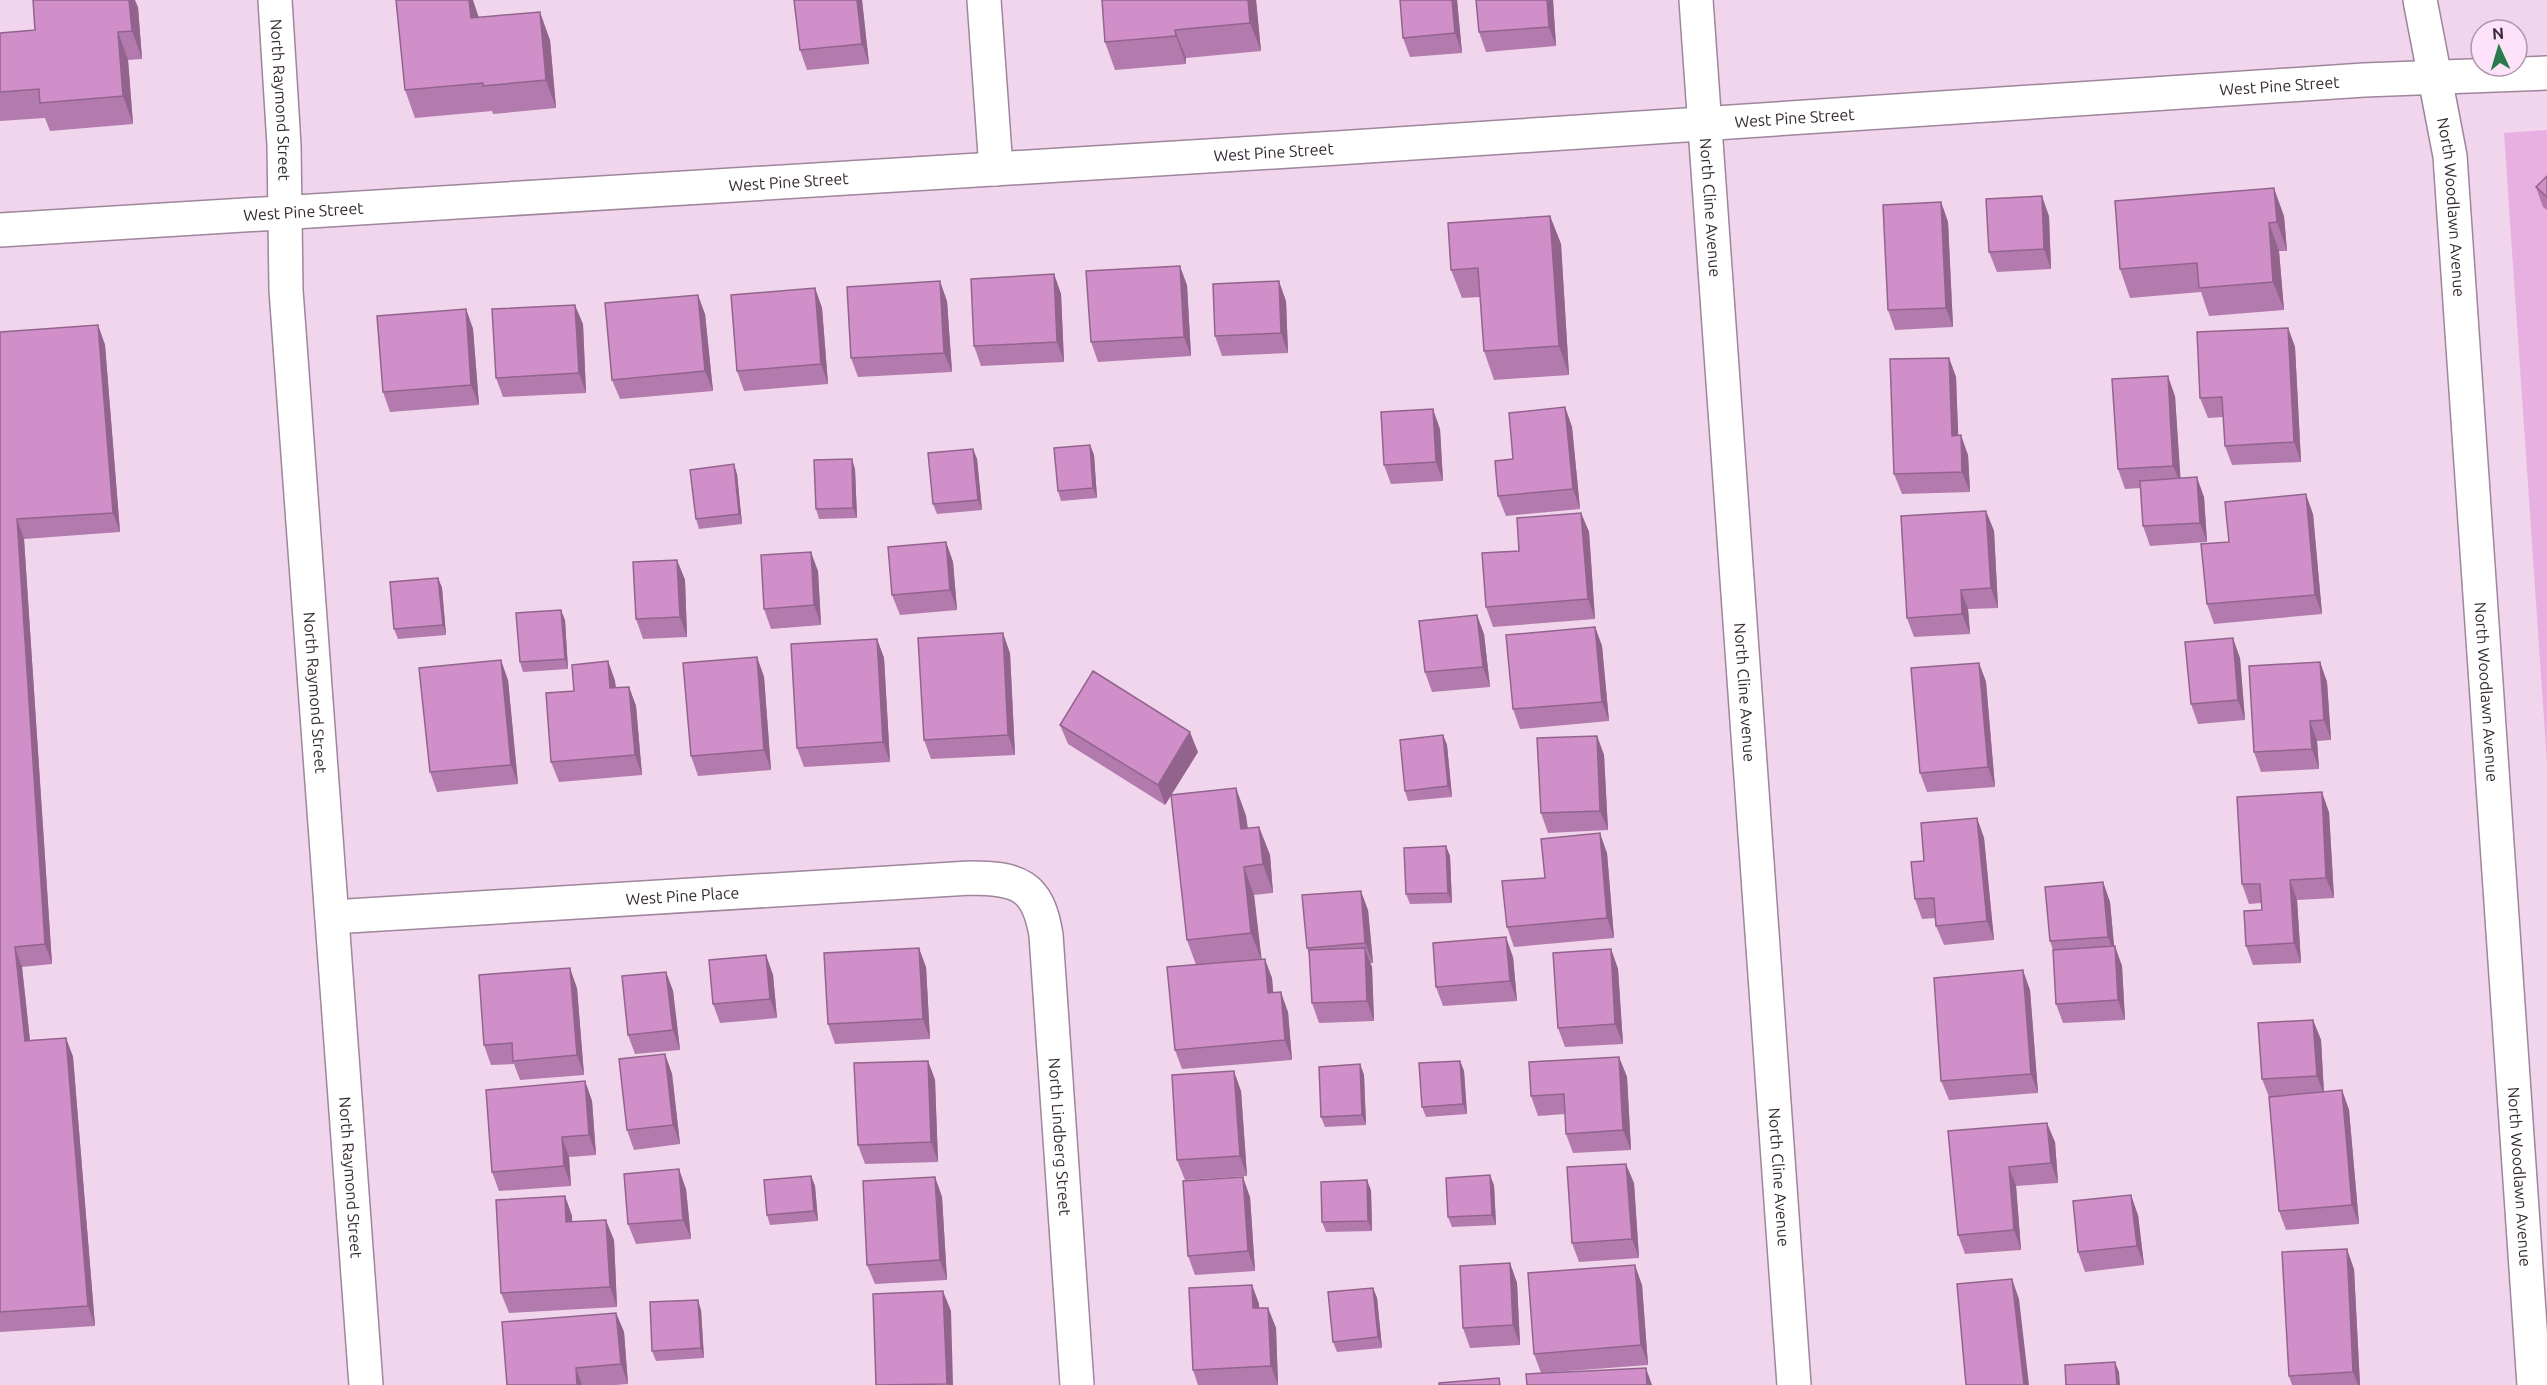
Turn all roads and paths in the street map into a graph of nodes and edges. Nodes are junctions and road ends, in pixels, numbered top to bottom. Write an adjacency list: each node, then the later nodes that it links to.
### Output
1 (275, 0): 9 (street, North Raymond Street)
2 (984, 0): 8 (street)
3 (1696, 0): 7 (street, North Cline Avenue)
4 (2420, 0): 6 (street, North Woodlawn Avenue)
5 (2547, 73): 6 (street, West Pine Street)
6 (2436, 78): 7 (street, West Pine Street); 16 (street, North Woodlawn Avenue)
7 (1705, 123): 8 (street, West Pine Street); 15 (street, North Cline Avenue)
8 (996, 169): 9 (street, West Pine Street)
9 (284, 211): 10 (street, West Pine Street); 12 (street, North Raymond Street)
10 (0, 230)
11 (1029, 890): 12 (street, West Pine Place); 14 (street, North Lindberg Street)
12 (332, 917): 13 (street, North Raymond Street)
13 (366, 1385)
14 (1077, 1385)
15 (1794, 1385)
16 (2534, 1385)

